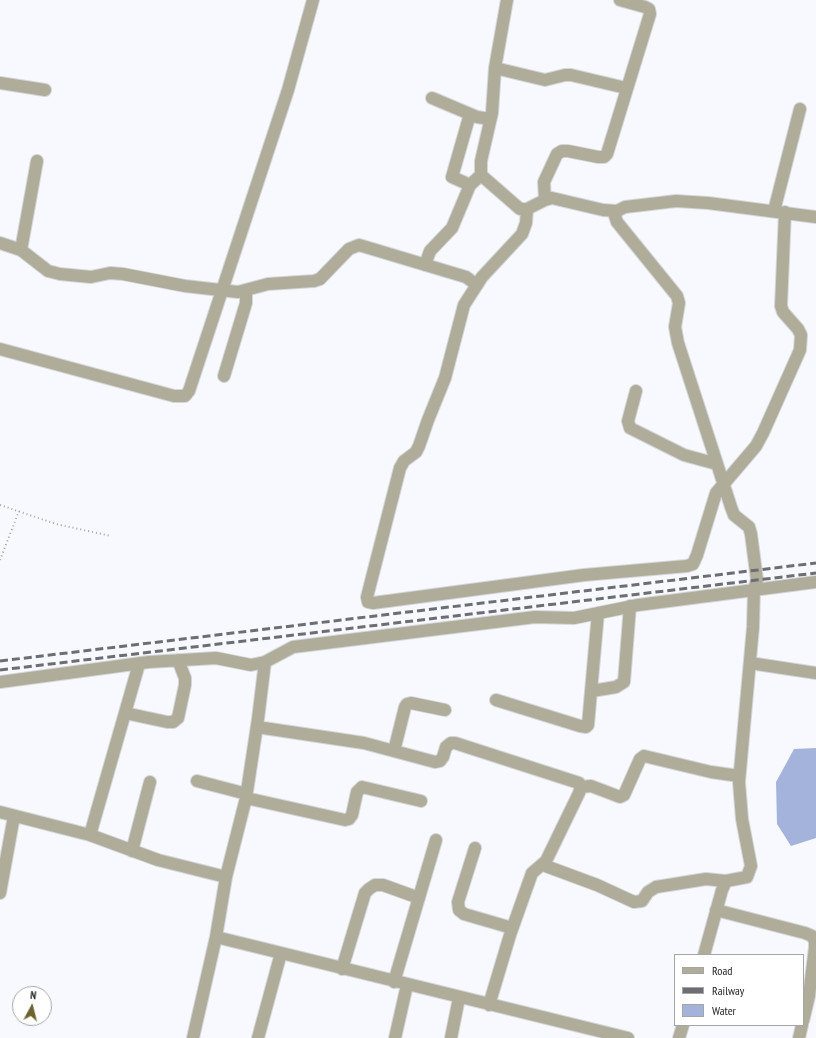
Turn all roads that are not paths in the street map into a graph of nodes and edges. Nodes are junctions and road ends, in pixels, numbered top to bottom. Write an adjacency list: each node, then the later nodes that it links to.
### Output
1 (313, 0): 24 (street)
2 (507, 0): 4 (street)
3 (620, 0): 6 (street)
4 (495, 68): 6 (street); 11 (street)
5 (0, 83): 7 (street)
6 (626, 88): 15 (street)
7 (45, 90)
8 (432, 98): 10 (street)
9 (800, 109): 18 (street)
10 (470, 114): 11 (street); 14 (street)
11 (490, 119): 13 (street)
12 (37, 161): 21 (street)
13 (481, 175): 14 (street); 16 (street)
14 (470, 185): 22 (street)
15 (545, 200): 16 (street); 17 (street)
16 (527, 210): 23 (street)
17 (617, 212): 18 (street); 29 (street)
18 (780, 212): 19 (street); 30 (street)
19 (816, 217)
20 (0, 243): 21 (street)
21 (21, 250): 24 (street)
22 (425, 265): 23 (street); 25 (street)
23 (477, 285): 30 (street)
24 (221, 291): 25 (street); 26 (street)
25 (246, 291): 27 (street)
26 (0, 349)
27 (224, 376)
28 (636, 391): 29 (street)
29 (717, 464): 30 (street)
30 (723, 483): 32 (street)
31 (816, 582): 32 (street)
32 (754, 589): 33 (street); 37 (street)
33 (630, 606): 34 (street); 41 (street)
34 (598, 613): 36 (street); 41 (street)
35 (178, 660): 36 (street); 38 (street); 44 (street)
36 (265, 662): 45 (street)
37 (750, 663): 39 (street); 47 (street)
38 (139, 664): 40 (street); 44 (street)
39 (816, 673)
40 (0, 682)
41 (592, 691): 42 (street)
42 (496, 700)
43 (445, 710): 46 (street)
44 (125, 713): 55 (street)
45 (257, 727): 46 (street); 51 (street)
46 (394, 751): 50 (street)
47 (739, 776): 50 (street); 61 (street)
48 (197, 781): 51 (street)
49 (150, 782): 58 (street)
50 (581, 787): 59 (street)
51 (247, 796): 52 (street); 60 (street)
52 (421, 800)
53 (0, 812): 54 (street)
54 (14, 816): 55 (street); 62 (street)
55 (90, 835): 58 (street)
56 (436, 840): 63 (street)
57 (475, 848): 65 (street)
58 (132, 851): 60 (street)
59 (543, 865): 61 (street); 65 (street)
60 (226, 878): 66 (street)
61 (726, 881): 64 (street)
62 (0, 893)
63 (418, 898): 69 (street); 70 (street)
64 (716, 910): 68 (street); 72 (street)
65 (512, 928): 74 (street)
66 (216, 937): 67 (street); 78 (street)
67 (281, 953): 69 (street); 79 (street)
68 (704, 954)
69 (342, 969): 70 (street)
70 (394, 982): 71 (street)
71 (407, 985): 73 (street); 80 (street)
72 (807, 986): 75 (street)
73 (459, 998): 74 (street); 81 (street)
74 (489, 1005): 82 (street)
75 (804, 1012)
76 (683, 1026): 83 (street)
77 (802, 1026): 84 (street)
78 (193, 1038)
79 (258, 1038)
80 (395, 1038)
81 (451, 1038)
82 (628, 1038)
83 (679, 1038)
84 (799, 1038)

